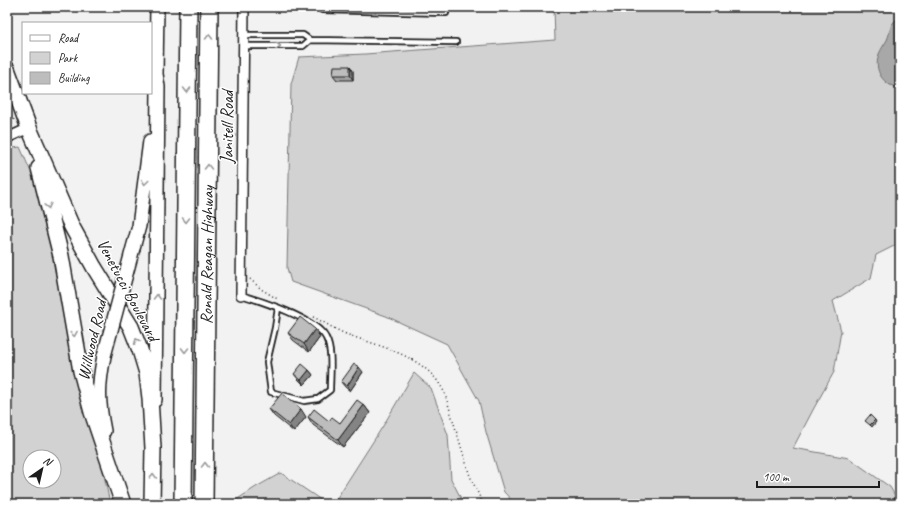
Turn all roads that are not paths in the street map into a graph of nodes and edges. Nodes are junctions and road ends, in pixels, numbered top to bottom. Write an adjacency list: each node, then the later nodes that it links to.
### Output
1 (157, 7): 12 (street, Willwood Road)
2 (209, 7): 22 (highway, Ronald Reagan Highway, one-way to 2)
3 (244, 7): 7 (street, Janitell Road)
4 (320, 7): 5 (lane)
5 (446, 7)
6 (188, 15): 21 (highway, Ronald Reagan Highway, one-way to 21)
7 (244, 35): 8 (lane); 10 (street, Janitell Road)
8 (310, 40): 9 (lane); 10 (lane, one-way to 8)
9 (456, 42)
10 (243, 46): 15 (street, Janitell Road)
11 (7, 69): 13 (main road, Venetucci Boulevard)
12 (156, 74): 17 (street, Willwood Road, one-way to 12); 18 (street, Willwood Road, one-way to 18, bridge)
13 (29, 128): 14 (street); 17 (main road, Venetucci Boulevard, one-way to 13); 18 (main road, Venetucci Boulevard, one-way to 18)
14 (7, 138)
15 (242, 295): 16 (lane)
16 (278, 308): 16 (lane)
17 (153, 448): 20 (main road, Venetucci Boulevard, one-way to 17)
18 (113, 472): 19 (main road, Venetucci Boulevard)
19 (123, 504)
20 (152, 504)
21 (183, 504)
22 (204, 504)

